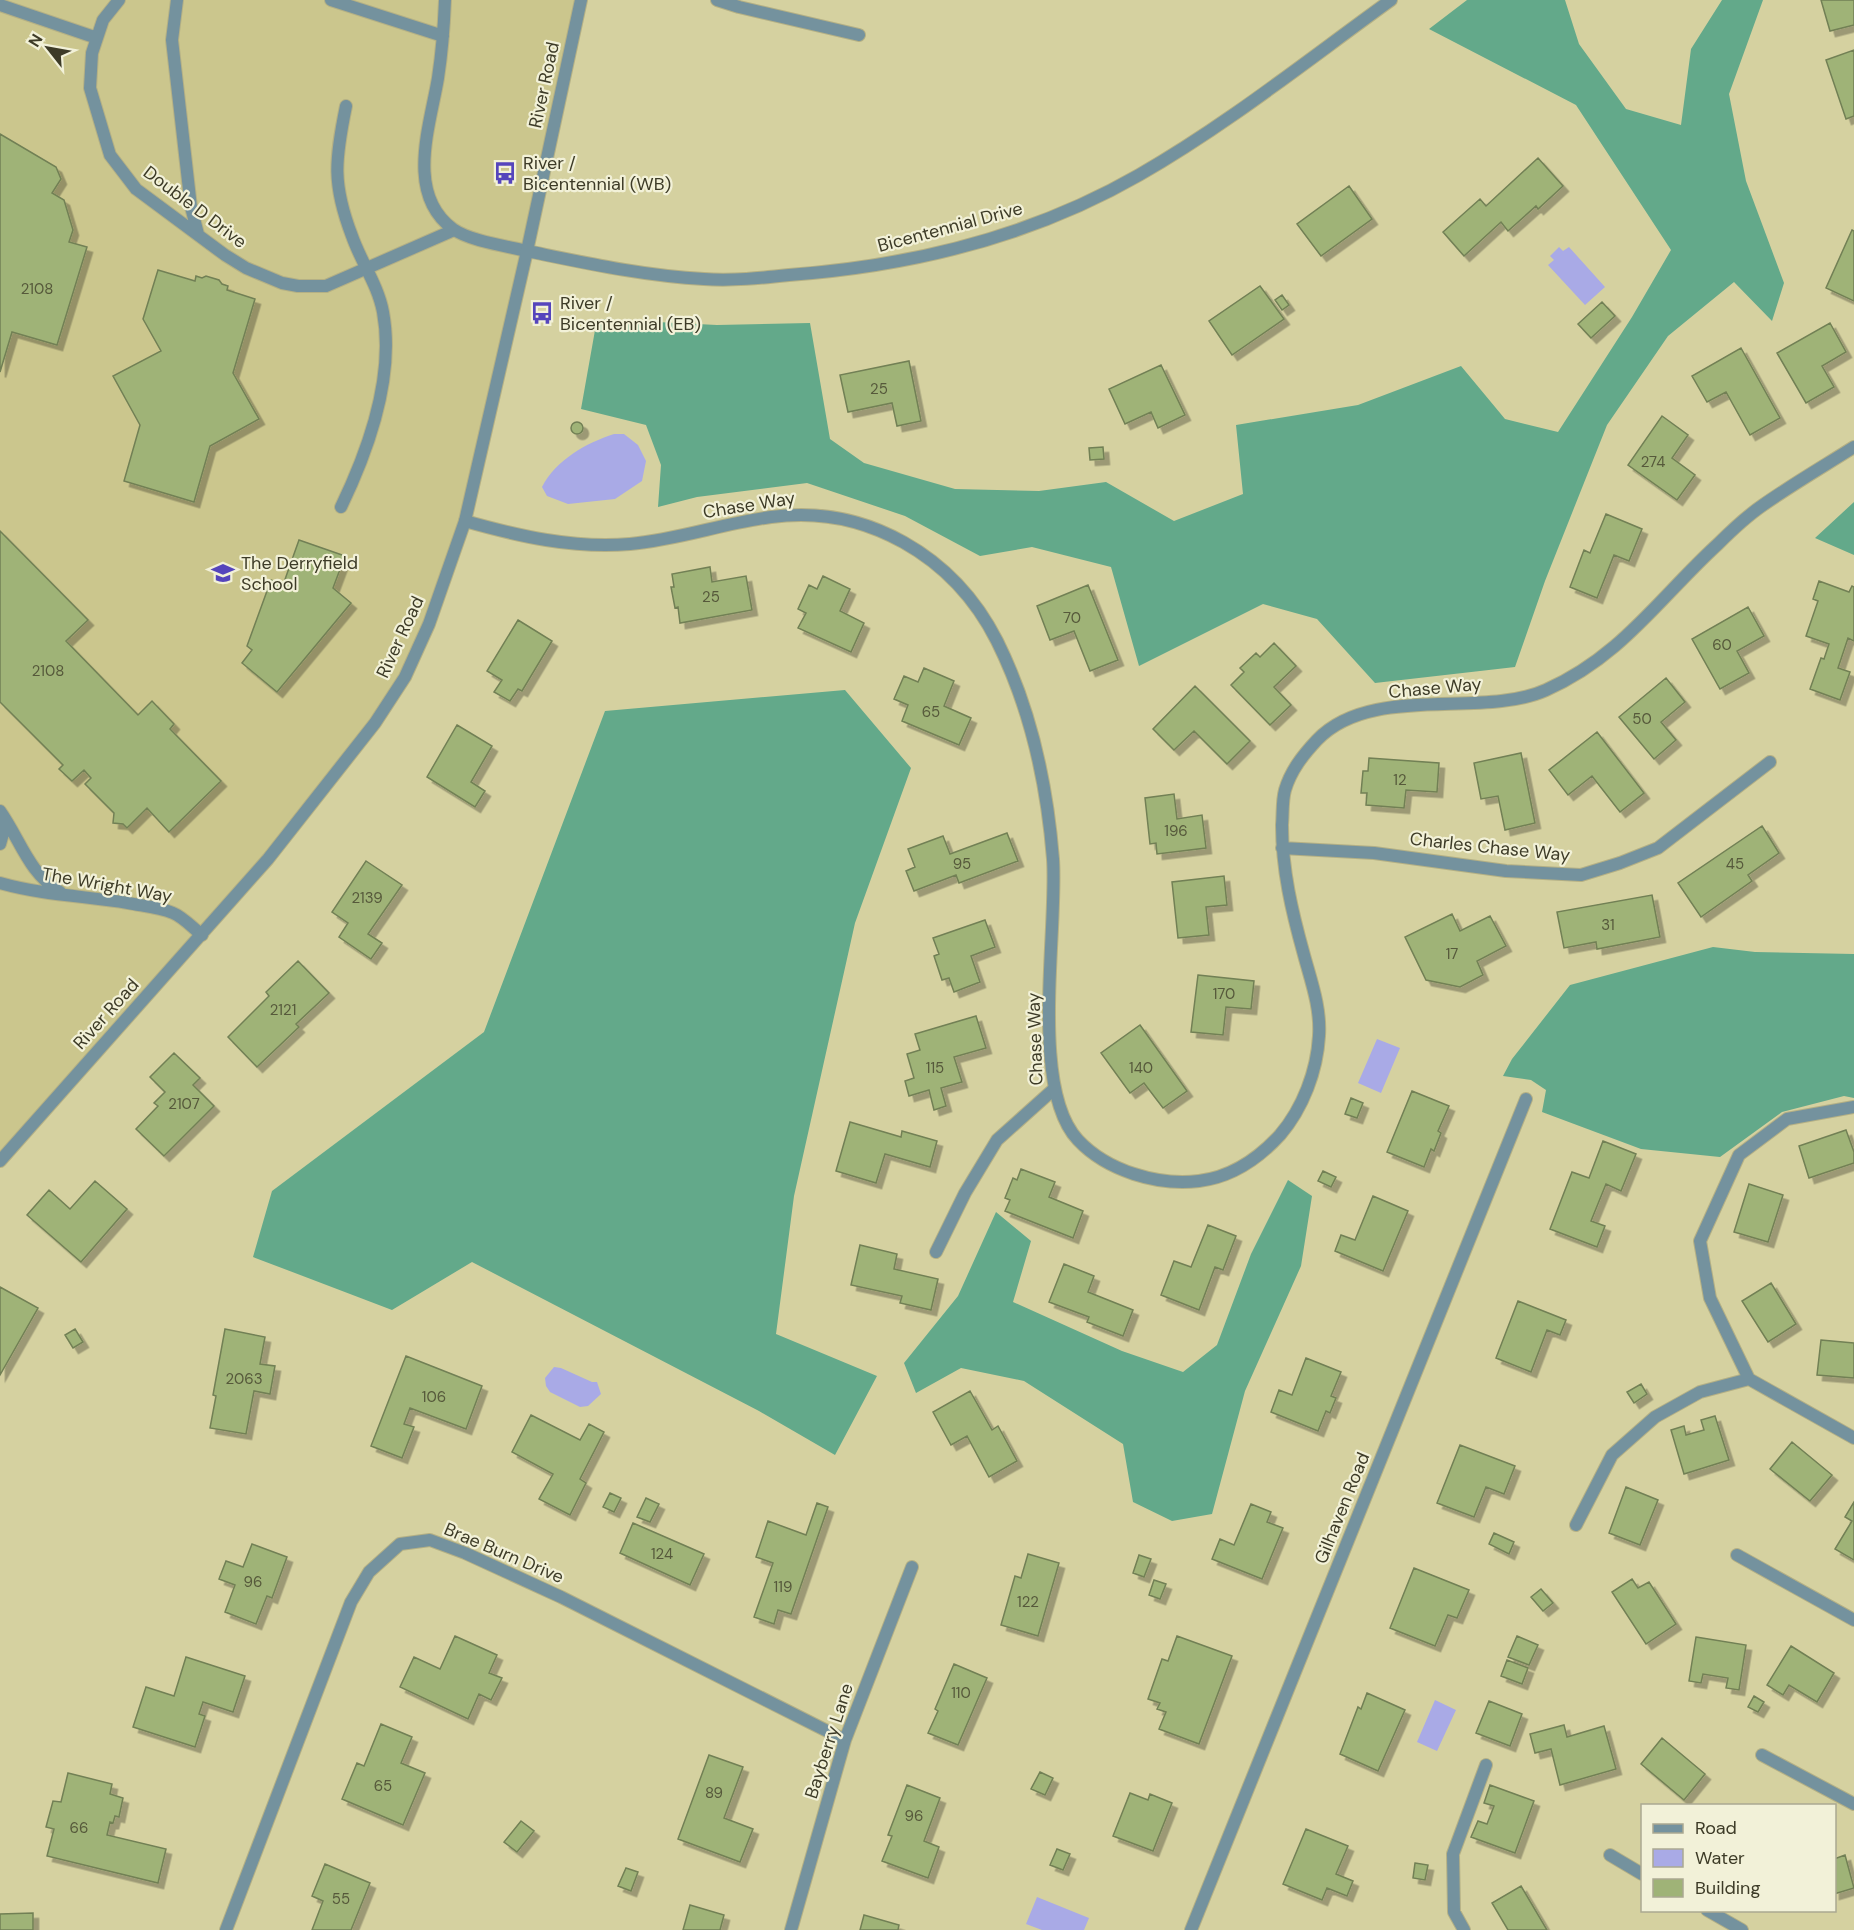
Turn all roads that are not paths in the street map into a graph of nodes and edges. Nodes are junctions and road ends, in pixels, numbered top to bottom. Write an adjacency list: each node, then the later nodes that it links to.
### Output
1 (119, 0): 11 (street, Double D Drive)
2 (177, 0): 14 (street)
3 (331, 0): 10 (street)
4 (445, 0): 10 (street)
5 (580, 0): 15 (street, River Road)
6 (717, 0): 9 (street)
7 (1391, 0): 15 (street, Bicentennial Drive)
8 (0, 5): 11 (street)
9 (859, 34)
10 (443, 36): 13 (street)
11 (97, 38): 14 (street, Double D Drive)
12 (346, 106): 16 (street)
13 (454, 230): 15 (street); 16 (street, Double D Drive)
14 (198, 234): 16 (street, Double D Drive)
15 (528, 251): 19 (street, River Road)
16 (367, 268): 18 (street)
17 (1854, 447): 23 (street, Chase Way)
18 (341, 507)
19 (465, 522): 26 (street, River Road); 27 (street, Chase Way)
20 (1770, 762): 23 (street, Charles Chase Way)
21 (0, 813): 22 (street); 25 (street)
22 (0, 844)
23 (1282, 848): 27 (street, Chase Way)
24 (0, 883): 25 (street, The Wright Way)
25 (67, 896): 26 (street, The Wright Way)
26 (202, 935): 30 (street, River Road)
27 (1054, 1089): 31 (street)
28 (1527, 1099): 47 (street, Gilhaven Road)
29 (1854, 1107): 32 (street)
30 (0, 1161)
31 (936, 1252)
32 (1749, 1379): 33 (street); 34 (street)
33 (1854, 1438)
34 (1576, 1525)
35 (1737, 1555): 37 (street)
36 (912, 1567): 38 (street, Bayberry Lane)
37 (1854, 1620)
38 (845, 1740): 45 (street, Brae Burn Drive); 46 (street, Bayberry Lane)
39 (1762, 1755): 41 (street)
40 (1486, 1765): 48 (street)
41 (1854, 1804)
42 (1610, 1856): 43 (street)
43 (1641, 1873)
44 (1709, 1912): 49 (street)
45 (226, 1930)
46 (791, 1930)
47 (1191, 1930)
48 (1464, 1930)
49 (1742, 1930)

